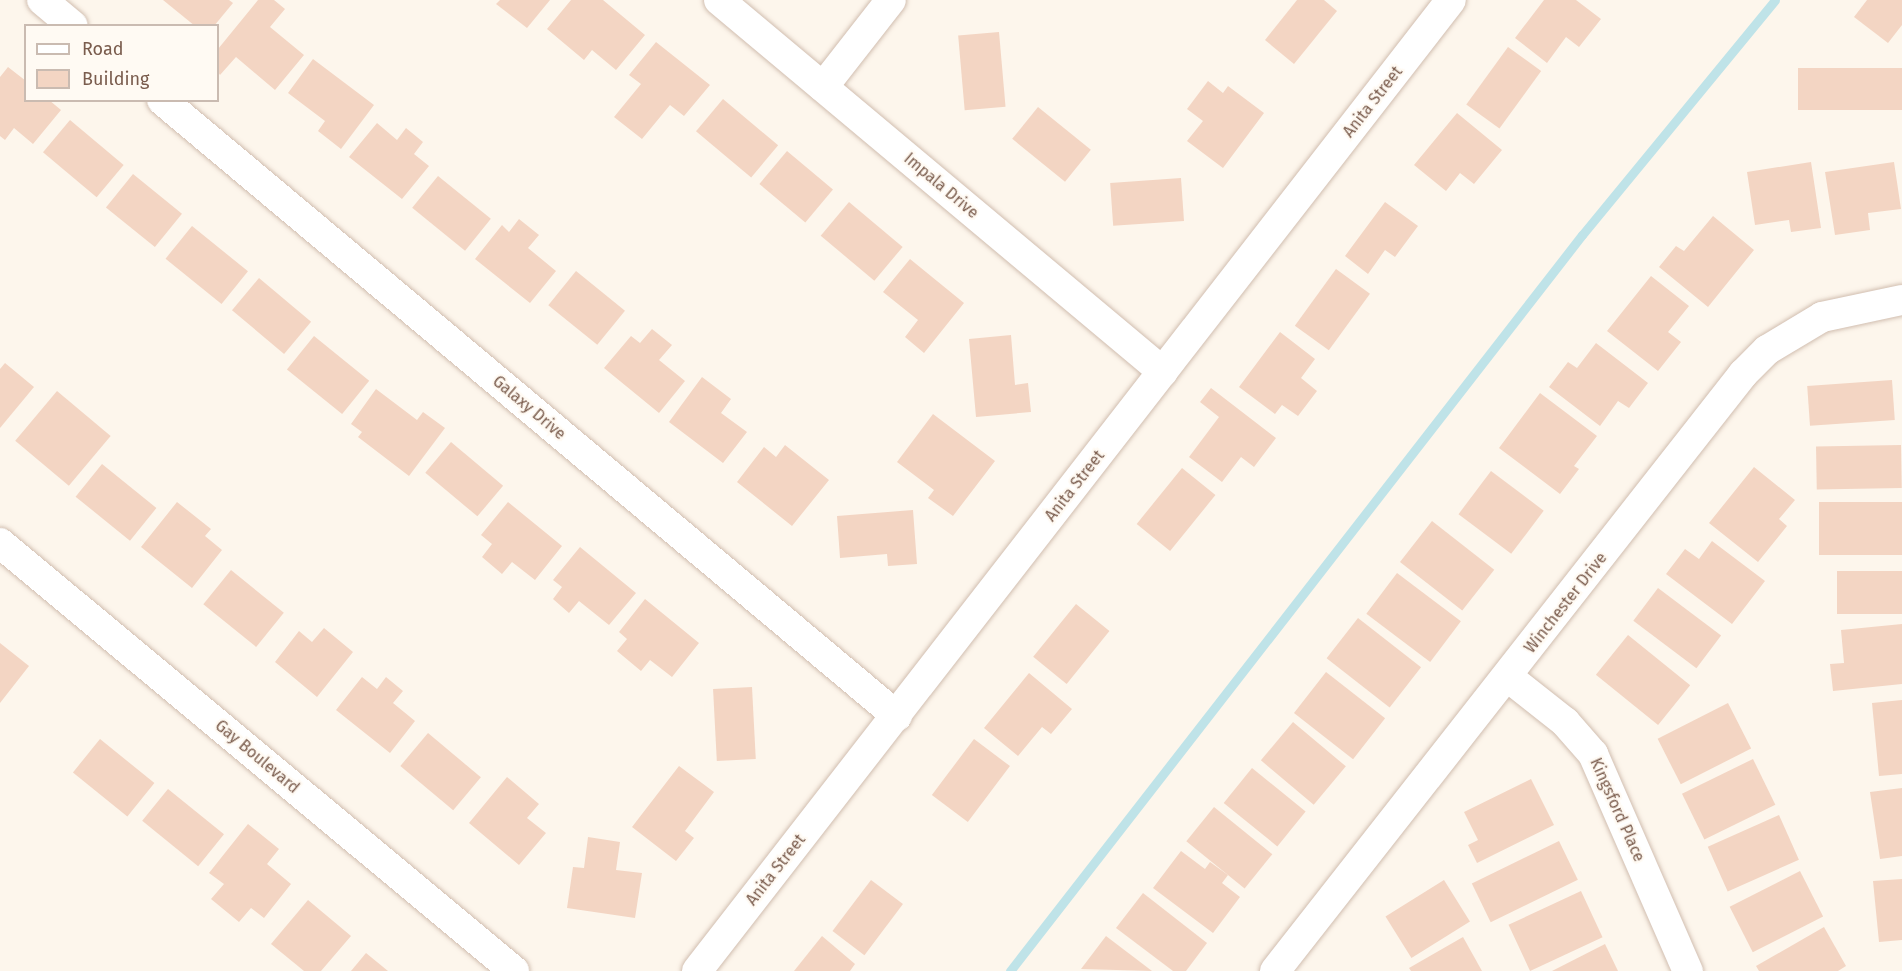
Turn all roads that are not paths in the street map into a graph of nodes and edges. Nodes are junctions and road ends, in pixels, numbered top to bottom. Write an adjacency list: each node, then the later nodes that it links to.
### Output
1 (42, 0): 5 (street)
2 (719, 0): 6 (street, Impala Drive)
3 (891, 0): 6 (street)
4 (1451, 0): 9 (street, Anita Street)
5 (71, 24)
6 (823, 87): 9 (street, Impala Drive)
7 (164, 102): 12 (street, Galaxy Drive)
8 (1902, 300): 11 (street, Winchester Drive)
9 (1163, 372): 12 (street, Anita Street)
10 (0, 543): 13 (street, Gay Boulevard)
11 (1508, 677): 15 (street, Winchester Drive); 16 (street, Kingsford Place)
12 (897, 716): 14 (street, Anita Street)
13 (514, 971)
14 (697, 971)
15 (1275, 971)
16 (1688, 971)

